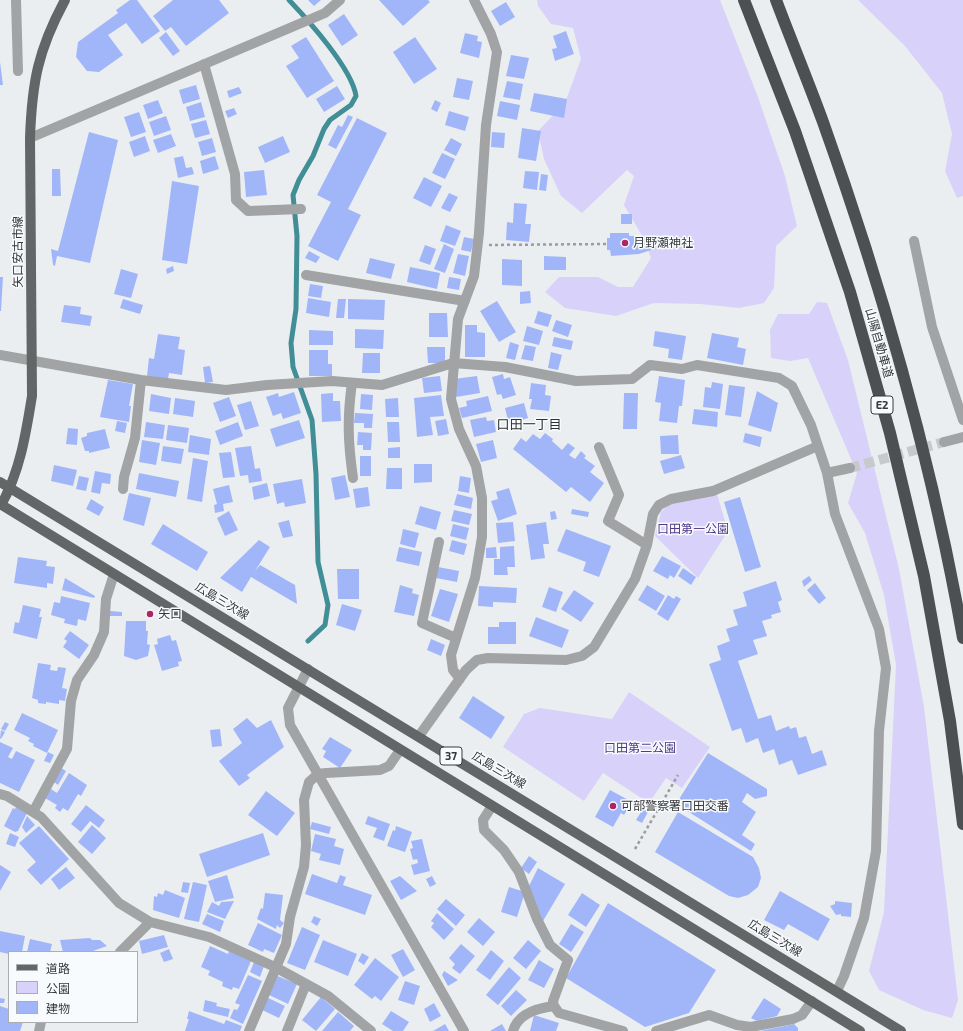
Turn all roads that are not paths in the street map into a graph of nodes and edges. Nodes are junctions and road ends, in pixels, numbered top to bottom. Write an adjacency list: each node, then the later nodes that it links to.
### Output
1 (16, 0): 8 (street)
2 (65, 0): 9 (main road, 矢口安古市線)
3 (340, 0): 7 (street)
4 (474, 0): 13 (street)
5 (744, 0): 45 (highway, 山陽自動車道 / E2)
6 (776, 0): 35 (highway, 山陽自動車道 / E2)
7 (204, 64): 9 (street); 10 (street)
8 (18, 71)
9 (30, 138): 15 (main road, 矢口安古市線)
10 (301, 209)
11 (914, 241): 19 (street)
12 (306, 275): 13 (street)
13 (465, 301): 16 (street)
14 (0, 354): 15 (street)
15 (31, 359): 17 (street); 28 (main road, 矢口安古市線)
16 (453, 363): 18 (street); 22 (street); 34 (street)
17 (141, 380): 18 (street); 29 (street)
18 (352, 383): 26 (street)
19 (963, 420)
20 (963, 437): 21 (street)
21 (944, 442)
22 (818, 446): 25 (street); 32 (street)
23 (599, 447): 32 (street)
24 (850, 468): 25 (street)
25 (827, 473): 50 (street)
26 (353, 478)
27 (0, 482): 28 (main road, 広島三次線 / 37)
28 (11, 488): 30 (main road, 矢口安古市線); 36 (main road, 広島三次線 / 37)
29 (123, 489)
30 (1, 504): 33 (main road, 37)
31 (439, 542): 34 (street)
32 (647, 545): 37 (street)
33 (114, 574): 38 (main road, 37); 44 (street)
34 (456, 638): 37 (street)
35 (963, 638)
36 (308, 668): 38 (street); 39 (main road, 広島三次線 / 37)
37 (460, 679): 39 (street)
38 (297, 687): 40 (main road, 37); 41 (street)
39 (418, 736): 50 (main road, 広島三次線 / 37)
40 (400, 750): 41 (street); 43 (main road, 37)
41 (318, 774): 48 (street); 56 (street)
42 (0, 794): 44 (street)
43 (492, 806): 51 (main road, 37); 52 (street)
44 (33, 812): 46 (street)
45 (963, 824)
46 (150, 922): 47 (street); 48 (street)
47 (121, 951)
48 (275, 967): 49 (street); 53 (street)
49 (306, 984): 54 (street); 55 (street)
50 (837, 991): 61 (main road, 広島三次線 / 37)
51 (812, 1001): 59 (street); 60 (main road, 37)
52 (554, 1006): 57 (street); 58 (street)
53 (249, 1031)
54 (287, 1031)
55 (371, 1031)
56 (464, 1031)
57 (513, 1031)
58 (623, 1031)
59 (656, 1031)
60 (860, 1031)
61 (901, 1031)

